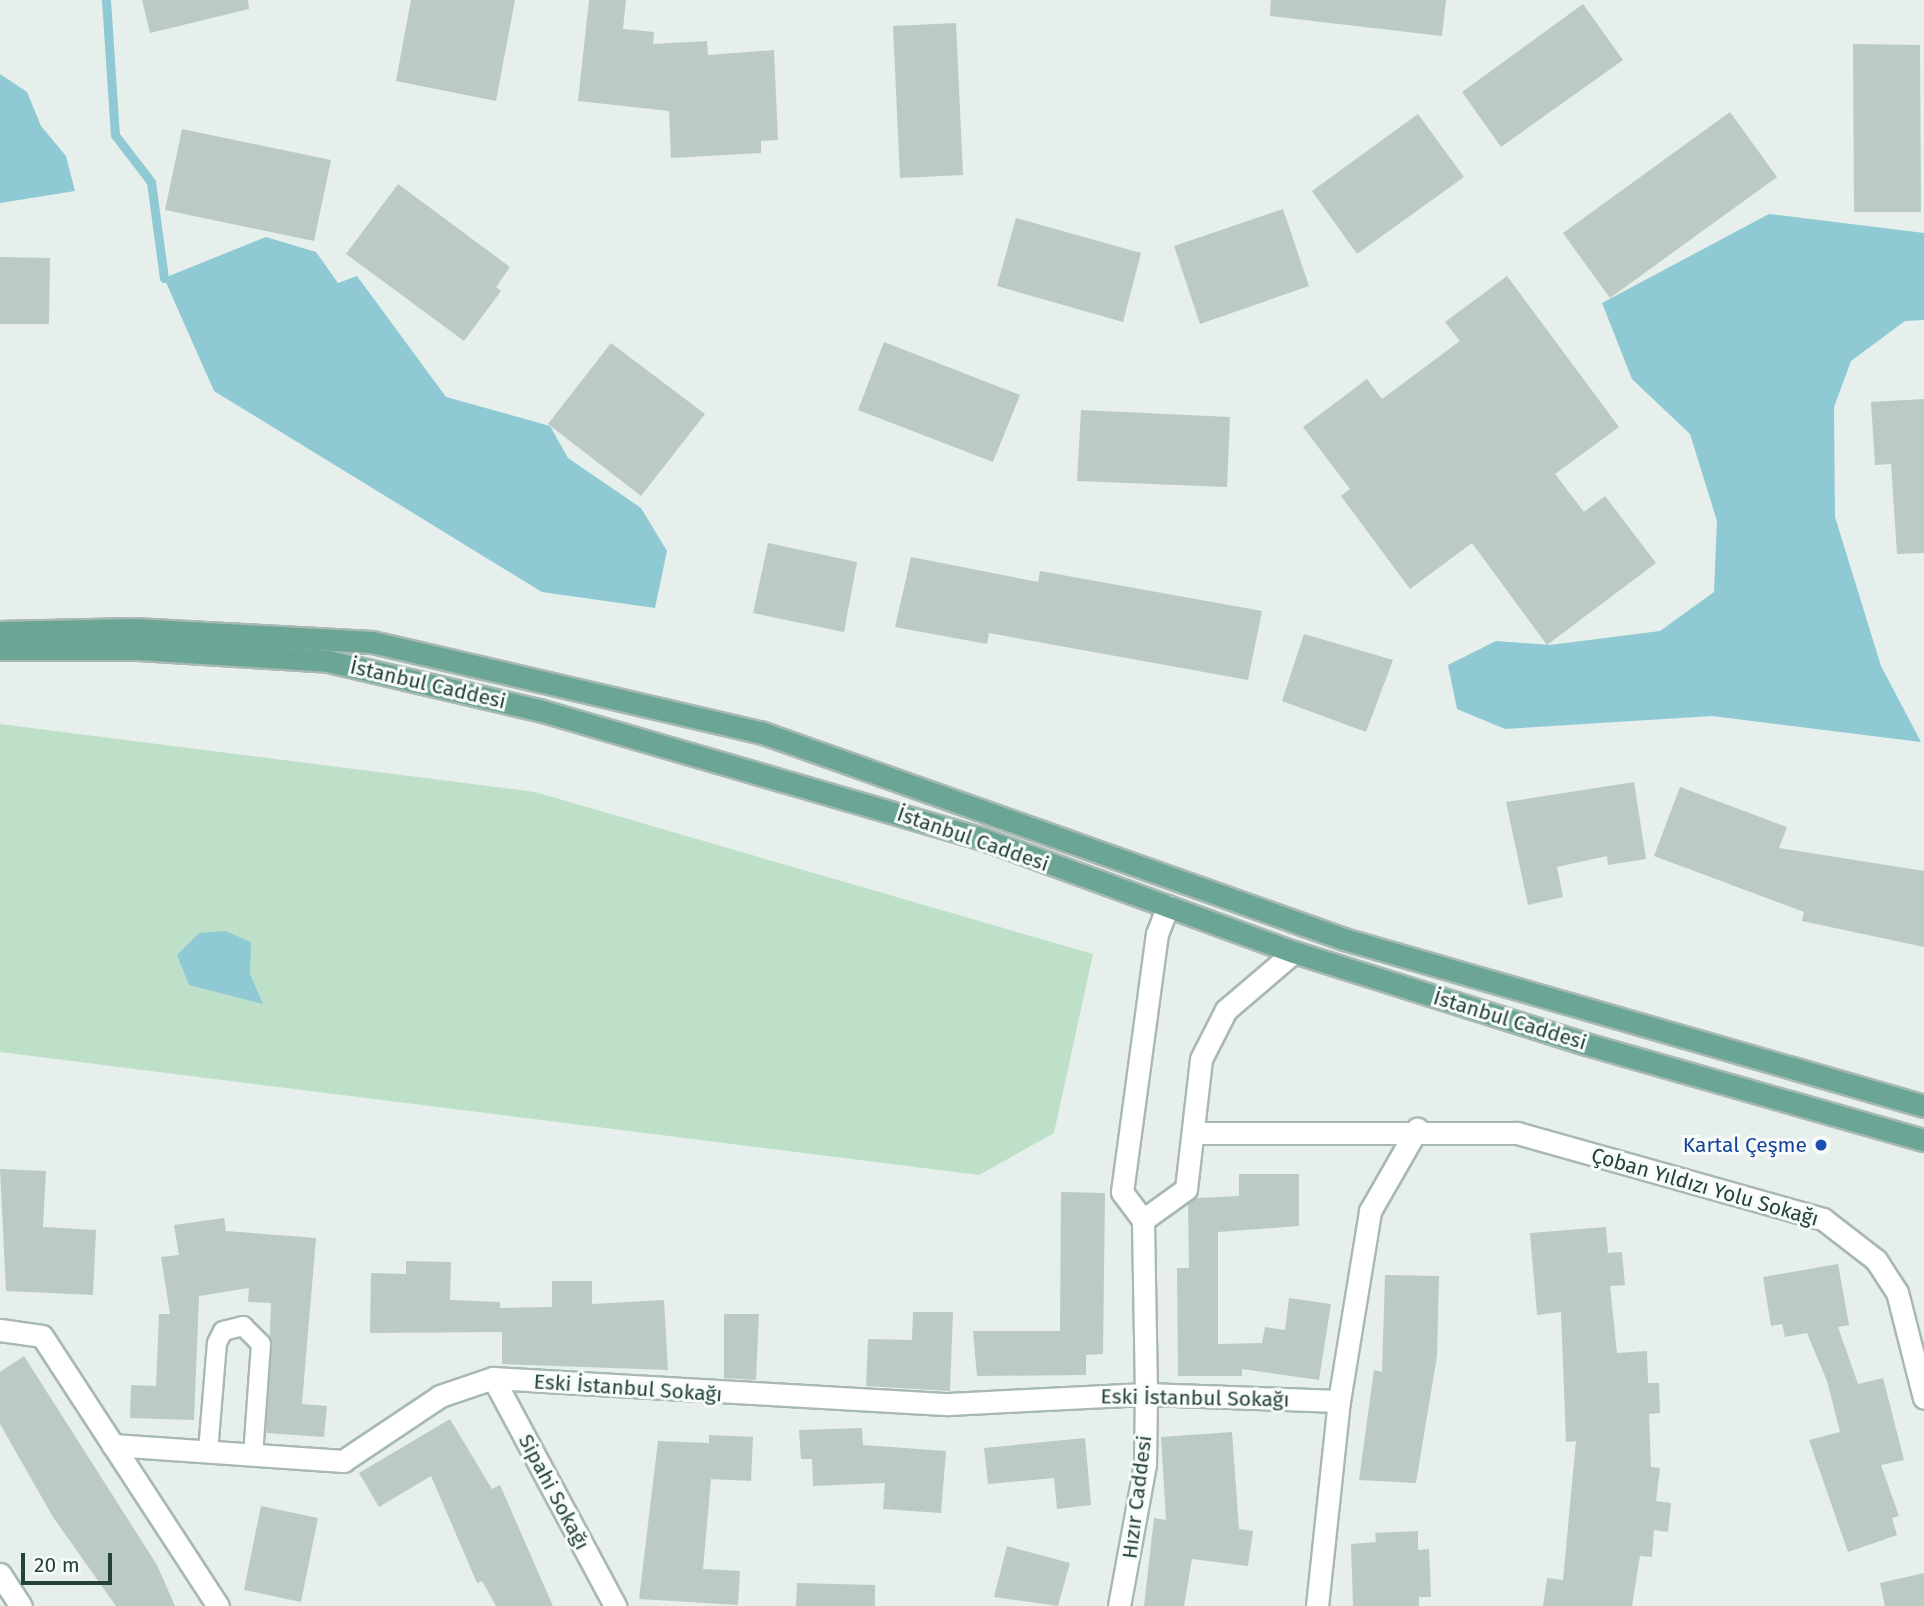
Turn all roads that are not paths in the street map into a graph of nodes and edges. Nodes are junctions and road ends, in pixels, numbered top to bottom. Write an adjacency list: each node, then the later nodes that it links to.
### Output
1 (0, 632): 2 (main road, İstanbul Caddesi)
2 (372, 642): 4 (main road); 5 (main road, İstanbul Caddesi)
3 (0, 649): 4 (main road, İstanbul Caddesi)
4 (377, 671): 6 (main road, İstanbul Caddesi)
5 (1177, 877): 6 (main road); 8 (main road, İstanbul Caddesi)
6 (1168, 906): 7 (main road, İstanbul Caddesi); 12 (street)
7 (1294, 952): 10 (street); 11 (main road, İstanbul Caddesi)
8 (1924, 1106)
9 (1417, 1129): 10 (street, Çoban Yıldızı Yolu Sokağı); 16 (street, Çoban Yıldızı Yolu Sokağı); 17 (street)
10 (1194, 1133): 12 (street)
11 (1924, 1140)
12 (1143, 1220): 15 (street, Hızır Caddesi)
13 (0, 1330): 18 (street)
14 (493, 1378): 15 (street, Eski İstanbul Sokağı); 20 (street, Eski İstanbul Sokağı); 24 (street, Sipahi Sokağı)
15 (1146, 1394): 17 (street, Eski İstanbul Sokağı); 25 (street, Hızır Caddesi)
16 (1924, 1398)
17 (1339, 1401): 26 (street)
18 (113, 1445): 19 (street, Eski İstanbul Sokağı); 23 (street)
19 (208, 1452): 20 (street, Eski İstanbul Sokağı); 20 (lane)
20 (253, 1455)
21 (0, 1574): 22 (street)
22 (21, 1606)
23 (218, 1606)
24 (615, 1606)
25 (1119, 1606)
26 (1317, 1606)

